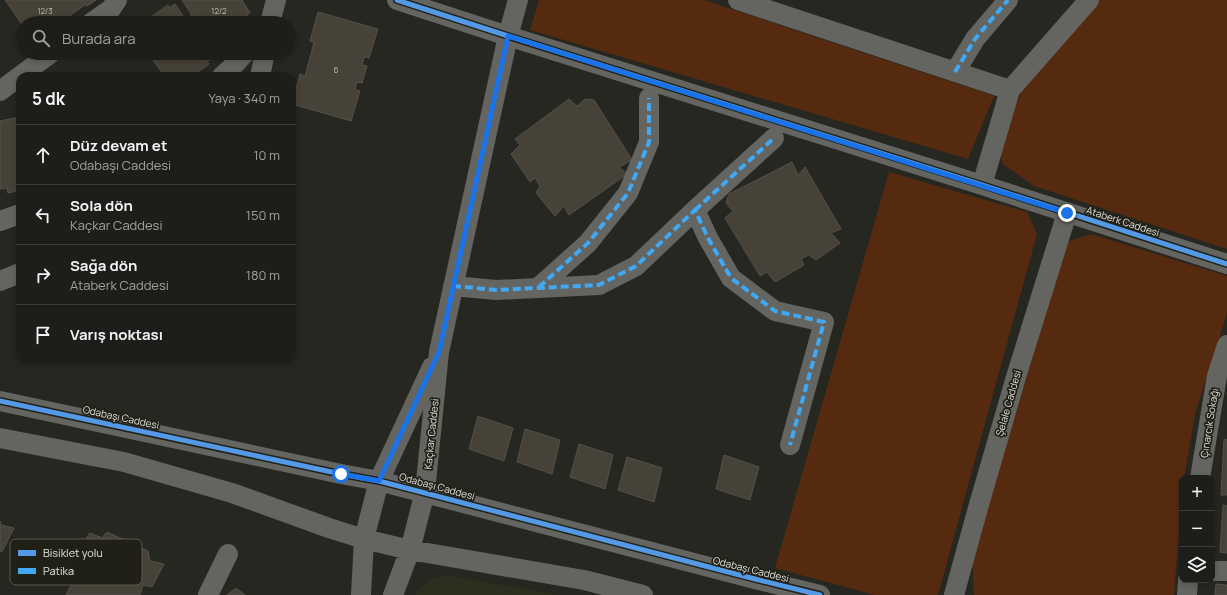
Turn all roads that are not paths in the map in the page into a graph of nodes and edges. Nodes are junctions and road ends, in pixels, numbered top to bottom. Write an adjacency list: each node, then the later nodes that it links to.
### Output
1 (117, 0): 8 (street)
2 (276, 0): 9 (street)
3 (397, 0): 10 (street, Ataberk Caddesi)
4 (518, 0): 10 (street, Kaçkar Caddesi)
5 (738, 0): 17 (street)
6 (1008, 0): 17 (street)
7 (1089, 0): 19 (street)
8 (101, 16)
9 (272, 16)
10 (508, 36): 23 (street, Ataberk Caddesi); 31 (street, Kaçkar Caddesi)
11 (42, 60): 14 (street)
12 (239, 60): 15 (street)
13 (263, 60): 16 (street)
14 (26, 72)
15 (226, 72)
16 (261, 72)
17 (955, 72): 19 (street)
18 (16, 79): 20 (street)
19 (1010, 90): 23 (street)
20 (0, 91)
21 (649, 98): 32 (street)
22 (774, 138): 24 (street)
23 (982, 185): 25 (street, Ataberk Caddesi)
24 (694, 210): 32 (street); 37 (street)
25 (1067, 213): 28 (street, Ataberk Caddesi); 52 (street, Şelale Caddesi)
26 (16, 215): 27 (street)
27 (0, 221)
28 (1227, 264)
29 (16, 275): 30 (street)
30 (0, 281)
31 (453, 286): 32 (street); 34 (street, Kaçkar Caddesi)
32 (539, 287)
33 (1227, 345): 38 (street, Çınarcık Sokağı)
34 (439, 352): 39 (street, Kaçkar Caddesi); 40 (street, Kaçkar Caddesi)
35 (0, 401): 39 (street, Odabaşı Caddesi)
36 (0, 438): 41 (street)
37 (790, 444)
38 (1200, 475)
39 (379, 481): 40 (street, Odabaşı Caddesi); 41 (street, Kaçkar Caddesi)
40 (425, 492): 42 (street, Kaçkar Caddesi); 51 (street, Odabaşı Caddesi)
41 (364, 539): 42 (street); 48 (street, Kaçkar Caddesi)
42 (410, 550): 49 (street, Kaçkar Caddesi); 50 (street)
43 (228, 554): 47 (street)
44 (1215, 571): 45 (street)
45 (1227, 571)
46 (1188, 583): 53 (street)
47 (208, 595)
48 (360, 595)
49 (393, 595)
50 (643, 595)
51 (820, 595)
52 (954, 595)
53 (1186, 595)

